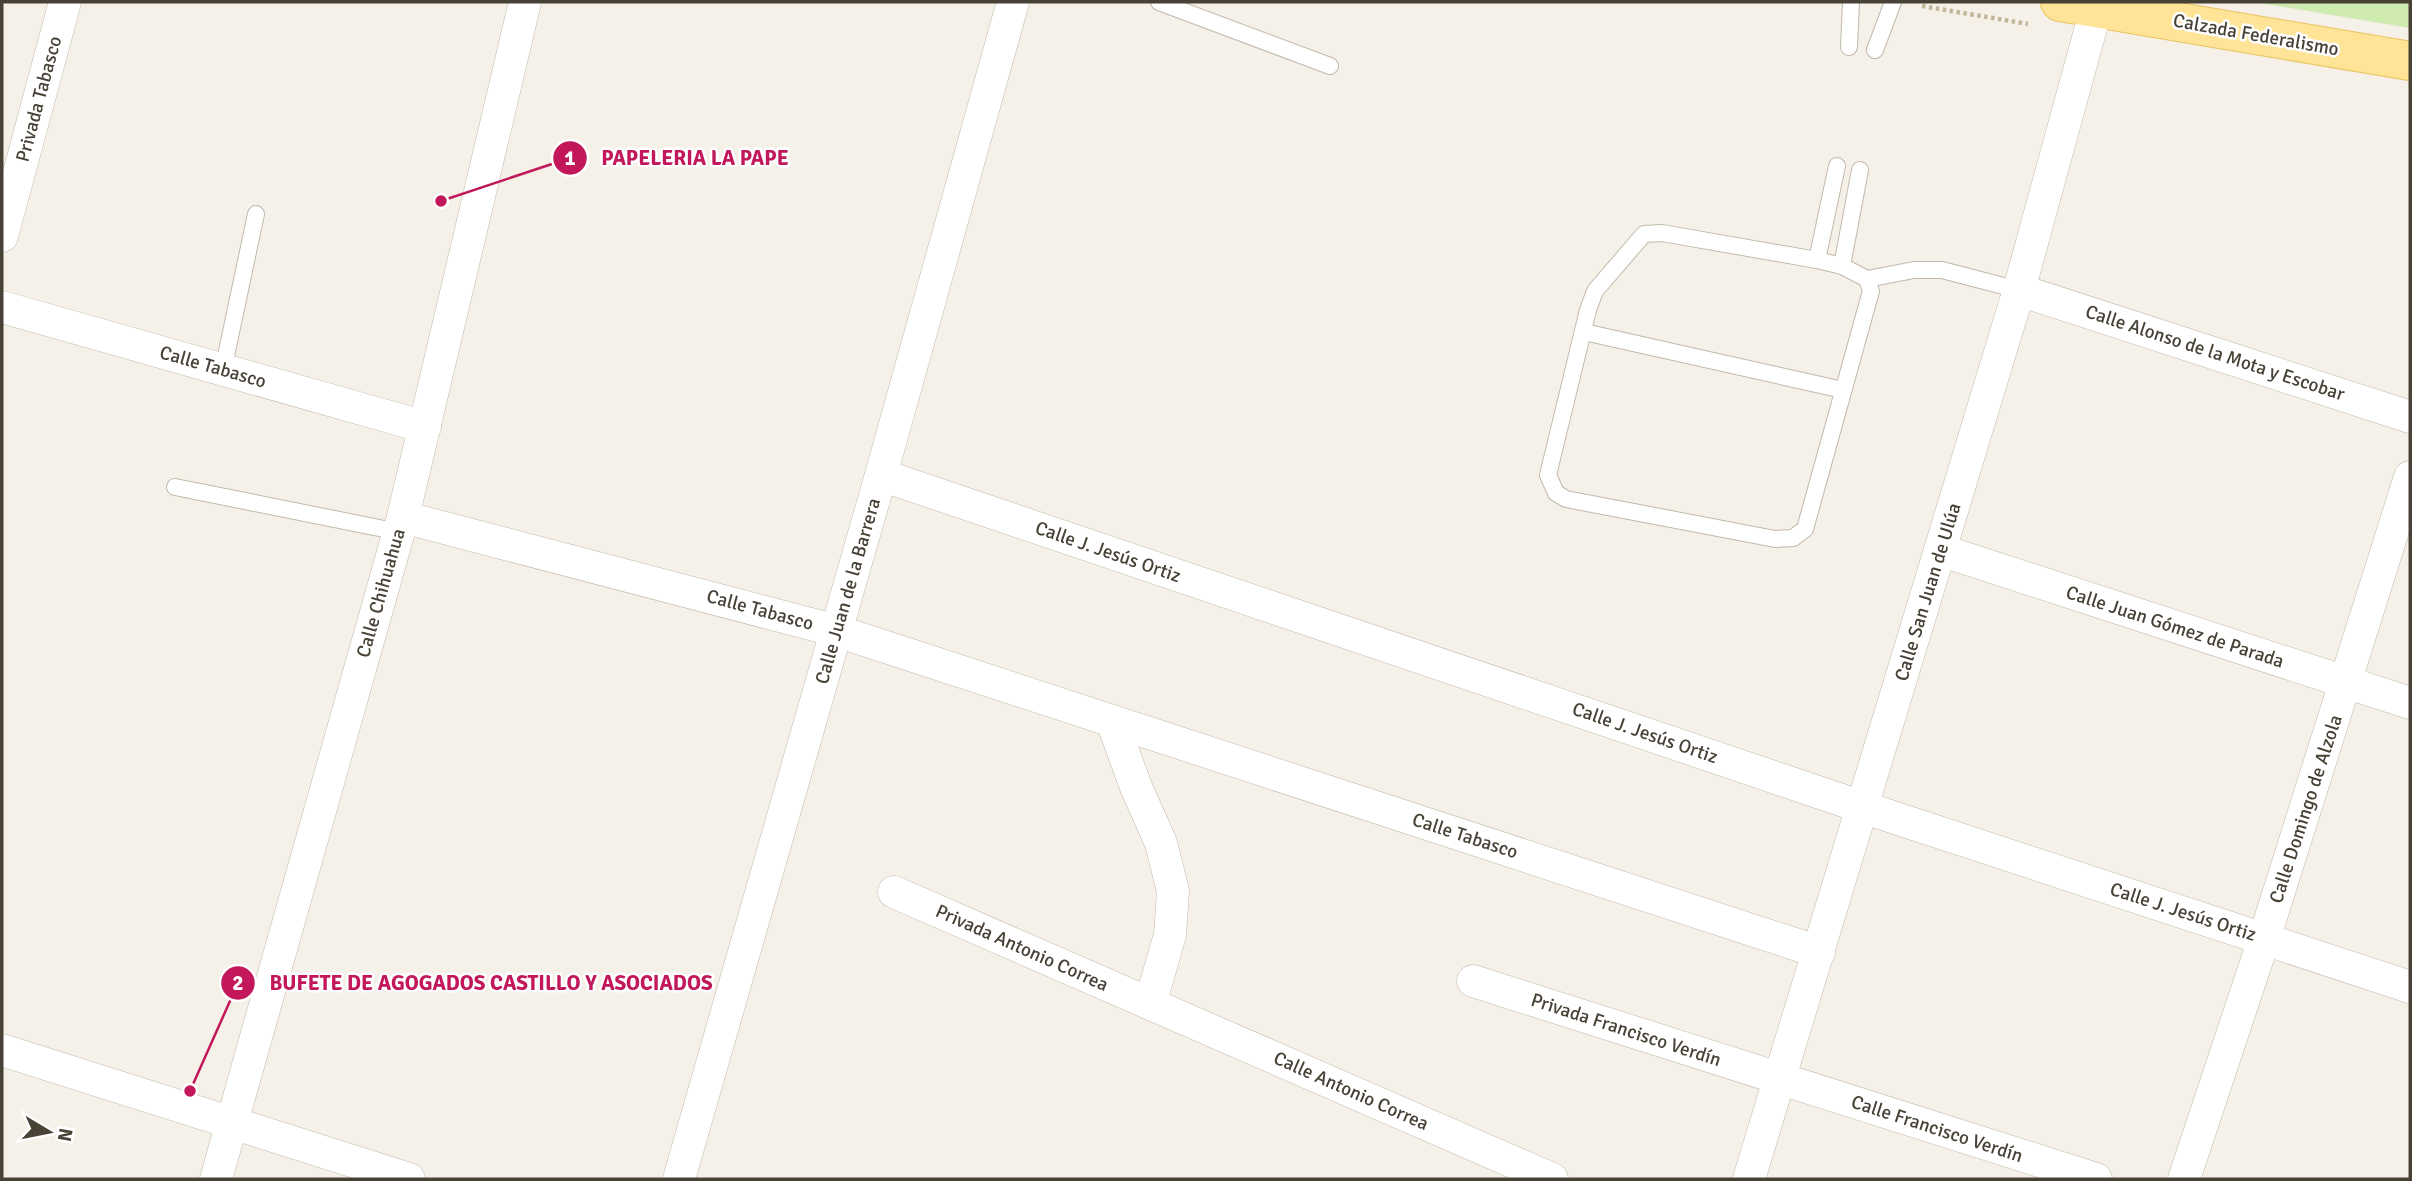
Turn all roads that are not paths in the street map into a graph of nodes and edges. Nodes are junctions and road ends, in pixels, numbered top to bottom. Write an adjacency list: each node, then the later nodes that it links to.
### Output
1 (65, 2): 15 (street, Privada Tabasco)
2 (525, 2): 25 (street, Calle Chihuahua)
3 (1013, 2): 26 (street, Calle Juan de la Barrera)
4 (1159, 2): 11 (lane)
5 (1851, 2): 8 (lane)
6 (1893, 2): 9 (lane)
7 (2085, 4): 10 (main road, Calzada Federalismo); 19 (street, Calle San Juan de Ulúa)
8 (1849, 47)
9 (1875, 50)
10 (2410, 61)
11 (1330, 66)
12 (1837, 166): 16 (lane)
13 (1860, 170): 17 (lane)
14 (256, 214): 22 (lane)
15 (2, 236)
16 (1817, 260): 17 (lane); 21 (lane)
17 (1842, 266): 18 (lane)
18 (1867, 279): 19 (lane); 23 (lane)
19 (2019, 289): 24 (street, Calle Alonso de la Mota y Escobar); 30 (street, Calle San Juan de Ulúa)
20 (2, 307): 22 (street, Calle Tabasco)
21 (1584, 332): 23 (lane); 23 (lane)
22 (223, 370): 25 (street, Calle Tabasco)
23 (1843, 390)
24 (2410, 416)
25 (425, 428): 29 (street, Calle Chihuahua)
26 (881, 475): 31 (street, Calle Juan de la Barrera); 35 (street, Calle J. Jesús Ortiz)
27 (2410, 477): 32 (street, Calle Domingo de Alzola)
28 (176, 487): 29 (lane)
29 (401, 524): 31 (street, Calle Tabasco); 44 (street, Calle Chihuahua)
30 (1940, 550): 32 (street, Calle Juan Gómez de Parada); 35 (street, Calle San Juan de Ulúa)
31 (836, 631): 34 (street, Calle Tabasco); 47 (street, Calle Juan de la Barrera)
32 (2346, 682): 33 (street, Calle Juan Gómez de Parada); 37 (street, Calle Domingo de Alzola)
33 (2410, 703)
34 (1112, 721): 38 (street, Calle Tabasco); 41 (street)
35 (1862, 807): 37 (street, Calle J. Jesús Ortiz); 38 (street, Calle San Juan de Ulúa)
36 (894, 892): 41 (street, Privada Antonio Correa)
37 (2264, 939): 40 (street, Calle J. Jesús Ortiz); 51 (street, Calle Domingo de Alzola)
38 (1819, 952): 43 (street, Calle San Juan de Ulúa)
39 (1473, 981): 43 (street, Privada Francisco Verdín)
40 (2410, 987)
41 (1150, 1004): 48 (street, Calle Antonio Correa)
42 (2, 1050): 44 (street)
43 (1779, 1078): 49 (street, Calle San Juan de Ulúa); 50 (street, Calle Francisco Verdín)
44 (232, 1122): 45 (street, Calle Chihuahua); 46 (street)
45 (216, 1179)
46 (410, 1179)
47 (679, 1179)
48 (1552, 1179)
49 (1749, 1179)
50 (2096, 1179)
51 (2185, 1179)

